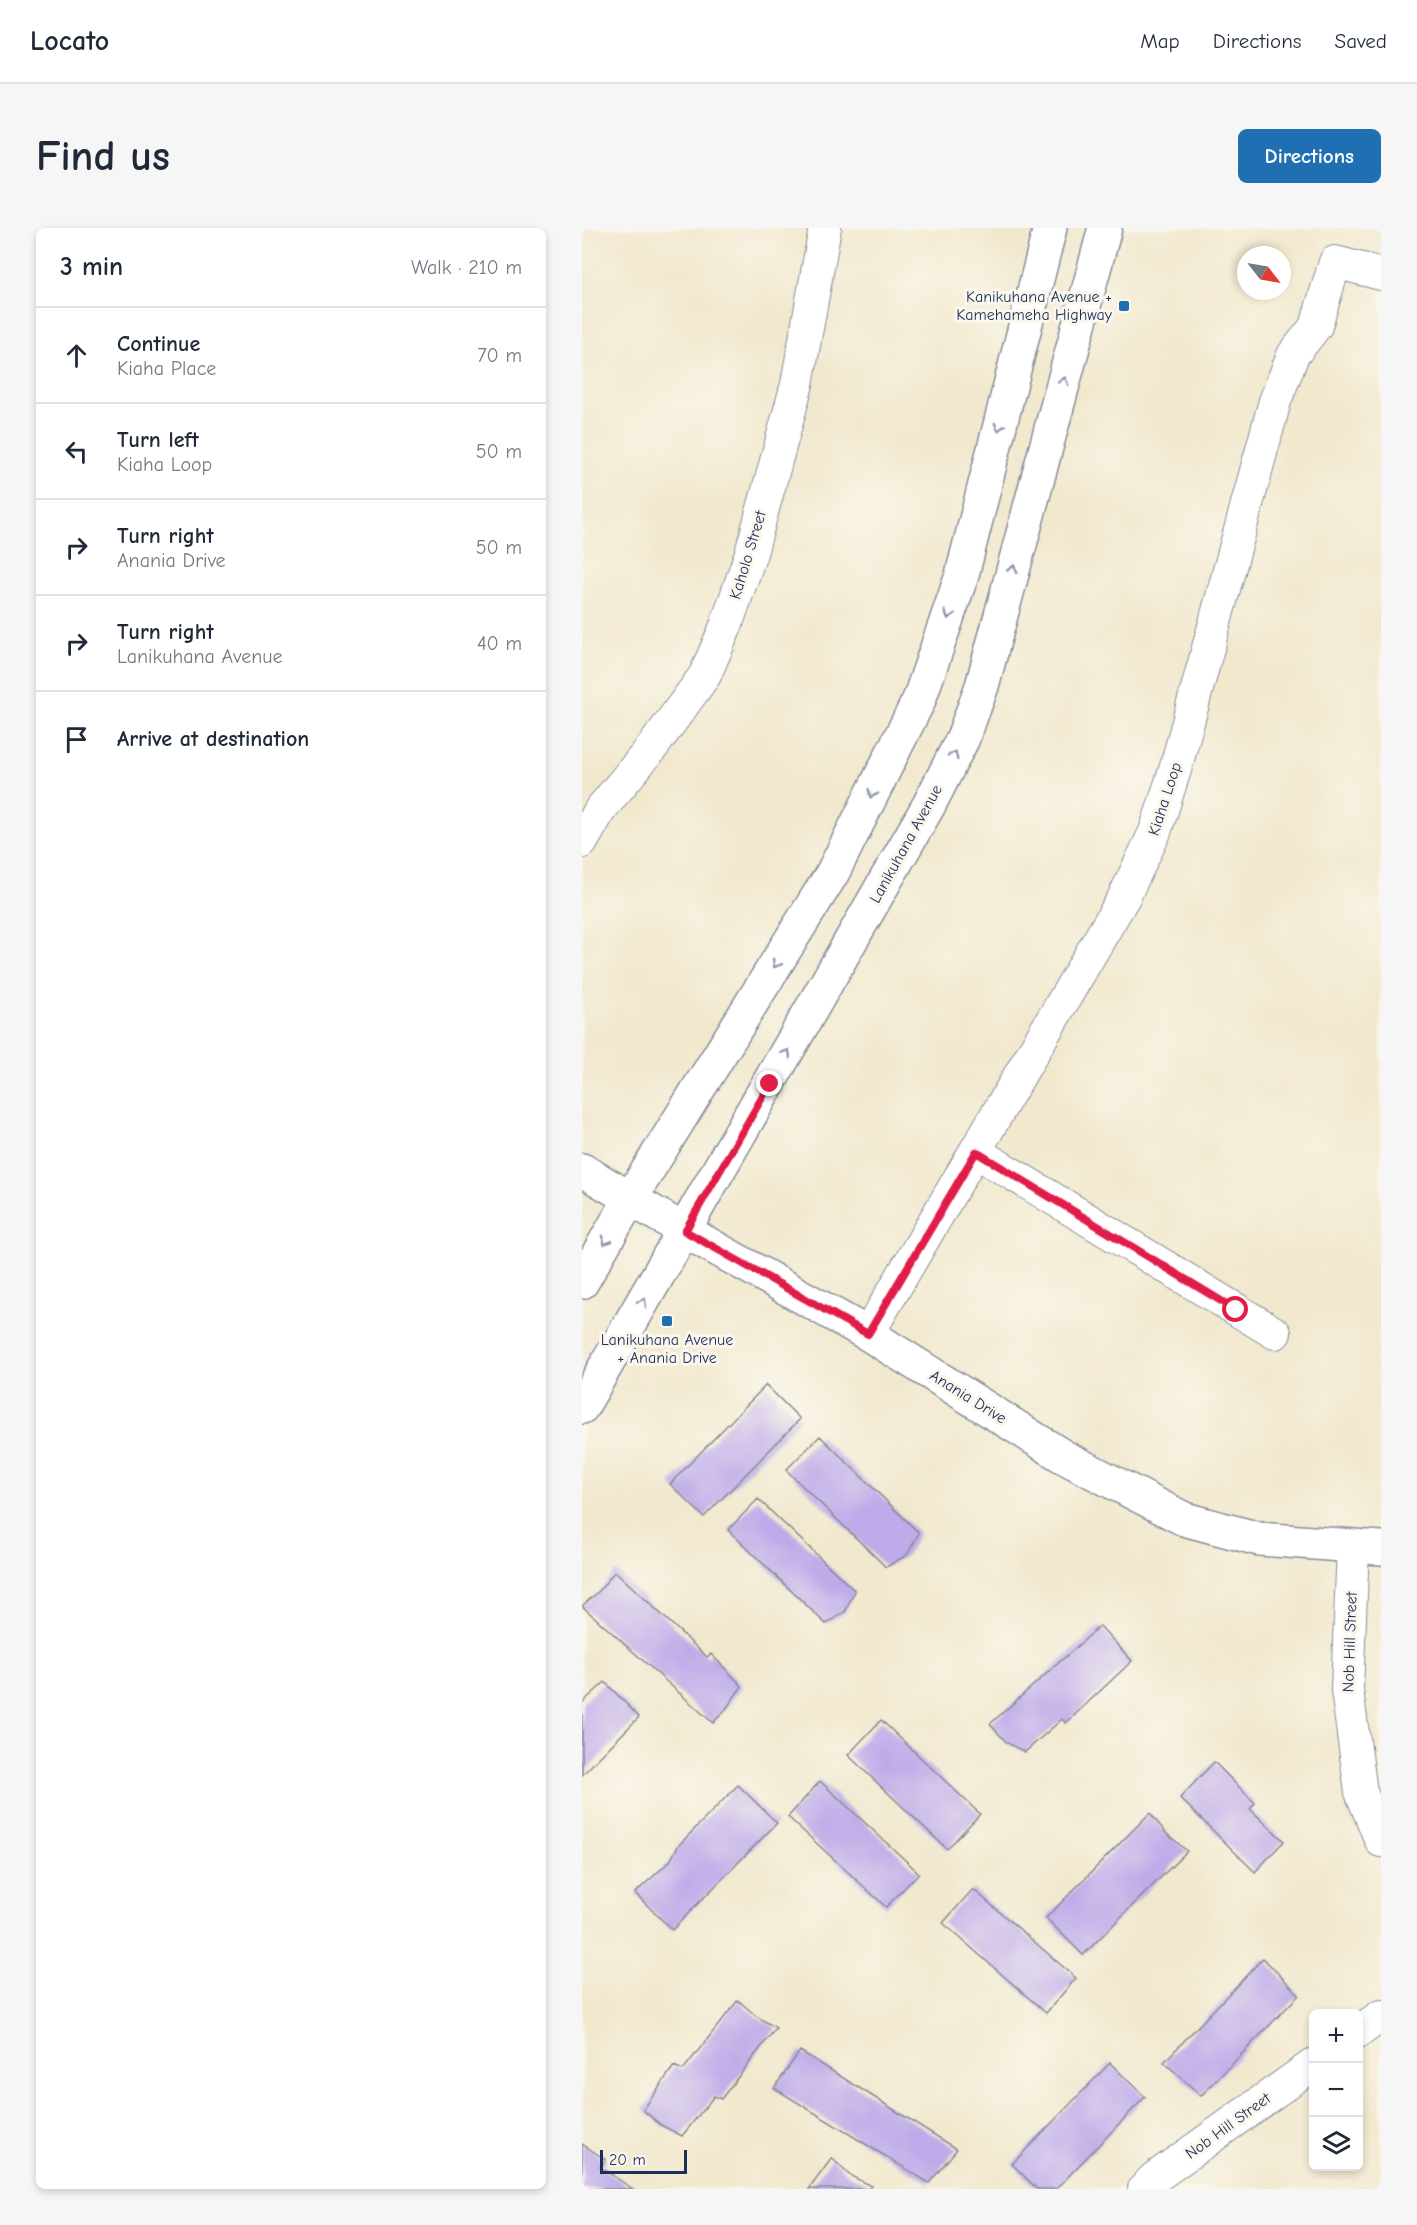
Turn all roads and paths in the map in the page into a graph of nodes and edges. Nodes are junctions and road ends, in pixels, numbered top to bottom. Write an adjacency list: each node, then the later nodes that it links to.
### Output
1 (825, 228): 5 (street, Kaholo Street)
2 (1050, 228): 8 (main road, one-way to 8)
3 (1105, 228): 9 (main road, Lanikuhana Avenue, one-way to 3)
4 (1381, 274): 6 (street, Kiaha Loop)
5 (582, 842)
6 (976, 1152): 11 (street); 12 (street, Kiaha Loop)
7 (582, 1170): 8 (main road, Anania Drive)
8 (630, 1199): 9 (main road, Anania Drive); 10 (main road, one-way to 10)
9 (685, 1231): 12 (main road, Anania Drive); 13 (main road, Lanikuhana Avenue, one-way to 9)
10 (582, 1282)
11 (1275, 1333)
12 (868, 1334): 14 (main road, Anania Drive)
13 (582, 1407)
14 (1367, 1547): 15 (street, Nob Hill Street)
15 (1381, 1841)
16 (1381, 2016): 17 (street)
17 (1363, 2029)
18 (1309, 2068): 19 (street, Nob Hill Street)
19 (1144, 2189)

